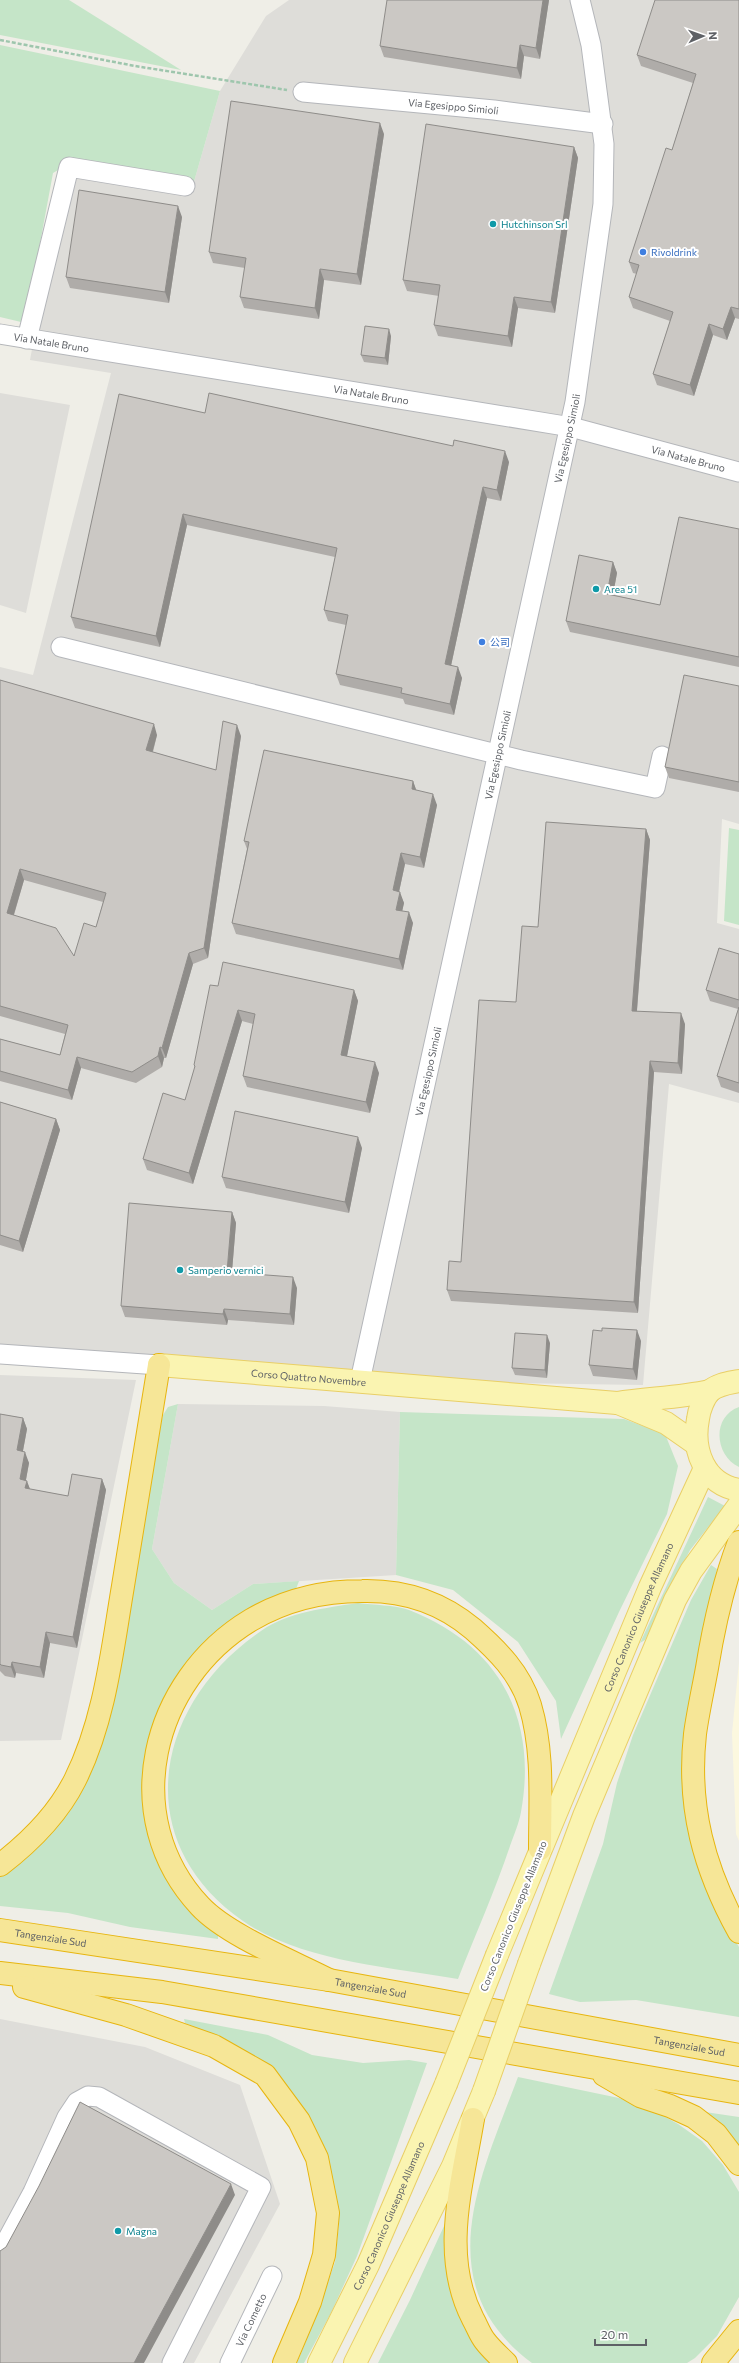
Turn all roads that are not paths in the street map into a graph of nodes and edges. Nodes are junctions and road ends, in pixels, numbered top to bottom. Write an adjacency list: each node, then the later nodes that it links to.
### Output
1 (580, 0): 3 (street, Via Egesippo Simioli)
2 (303, 92): 3 (street, Via Egesippo Simioli)
3 (603, 124): 7 (street, Via Egesippo Simioli)
4 (185, 186): 6 (street)
5 (0, 334): 6 (street, Via Natale Bruno)
6 (27, 339): 7 (street, Via Natale Bruno)
7 (571, 427): 8 (street, Via Natale Bruno); 10 (street, Via Egesippo Simioli)
8 (739, 472)
9 (61, 647): 10 (street)
10 (499, 754): 11 (street); 14 (street, Via Egesippo Simioli)
11 (662, 756)
12 (0, 1354): 13 (street, Corso Quattro Novembre)
13 (158, 1366): 14 (main road, Corso Quattro Novembre); 24 (highway)
14 (360, 1381): 17 (main road, Corso Quattro Novembre)
15 (739, 1381): 16 (main road, Corso Quattro Novembre)
16 (710, 1391): 17 (main road, Corso Quattro Novembre); 18 (main road)
17 (617, 1403): 18 (main road, Corso Quattro Novembre)
18 (696, 1444): 19 (main road)
19 (705, 1468): 20 (main road); 23 (main road, Corso Canonico Giuseppe Allamano)
20 (739, 1490)
21 (739, 1505): 33 (main road, bridge)
22 (739, 1542): 26 (highway)
23 (540, 1849): 29 (highway); 41 (main road, Corso Canonico Giuseppe Allamano, bridge)
24 (0, 1865)
25 (0, 1930): 29 (highway, Tangenziale Sud)
26 (739, 1932)
27 (0, 1973): 31 (highway)
28 (0, 1980): 40 (highway)
29 (329, 1980): 30 (highway, Tangenziale Sud)
30 (739, 2055)
31 (591, 2067): 32 (highway); 34 (highway)
32 (739, 2093)
33 (473, 2119): 42 (main road); 43 (highway)
34 (739, 2164)
35 (0, 2253): 38 (street)
36 (272, 2276): 39 (street, Via Cometto)
37 (739, 2331): 44 (highway)
38 (172, 2363)
39 (230, 2363)
40 (284, 2363)
41 (319, 2363)
42 (354, 2363)
43 (506, 2363)
44 (713, 2363)

